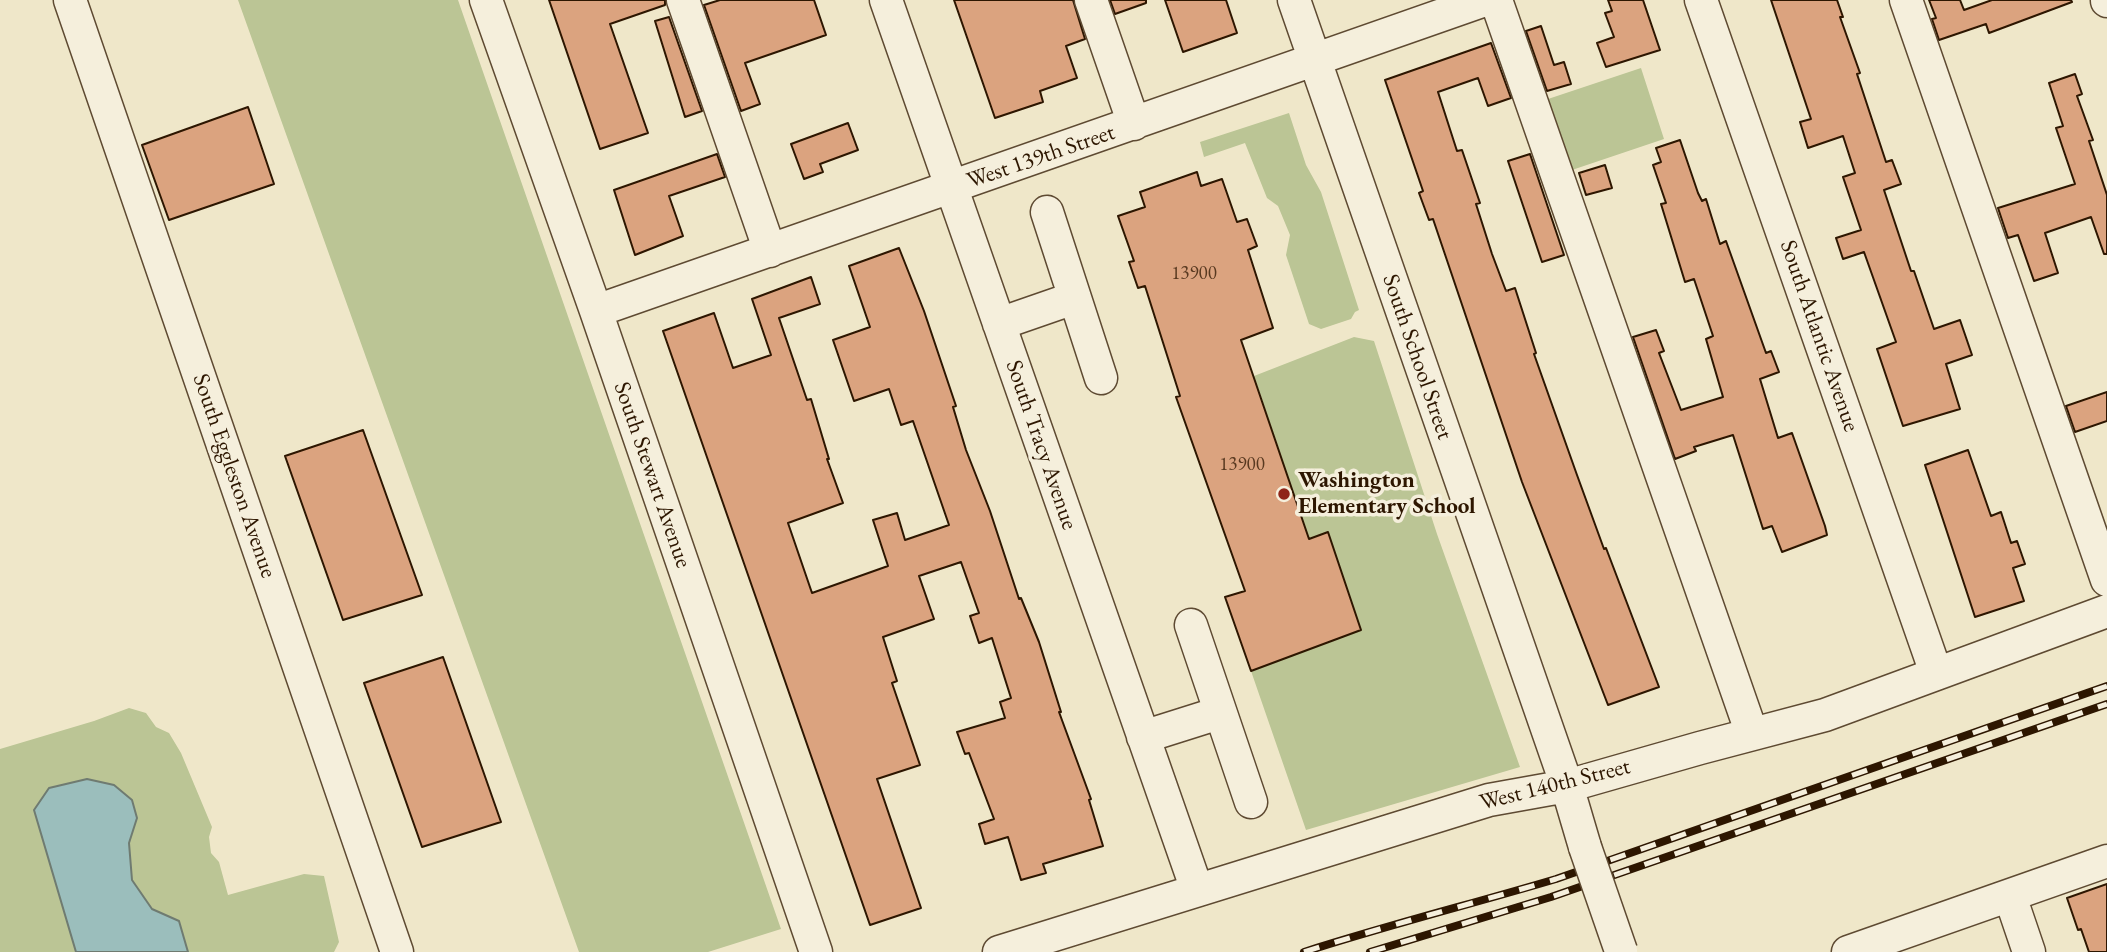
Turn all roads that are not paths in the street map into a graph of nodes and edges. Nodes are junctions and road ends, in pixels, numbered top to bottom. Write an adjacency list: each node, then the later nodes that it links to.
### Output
1 (70, 0): 32 (street, South Eggleston Avenue)
2 (486, 0): 17 (street, South Stewart Avenue)
3 (683, 0): 15 (street)
4 (886, 0): 13 (street, South Tracy Avenue)
5 (1091, 0): 12 (street)
6 (1294, 0): 11 (street, South School Street)
7 (1485, 0): 11 (street, West 139th Street)
8 (1496, 0): 25 (street)
9 (1701, 0): 23 (street, South Atlantic Avenue)
10 (1906, 0): 20 (street)
11 (1314, 60): 12 (street, West 139th Street); 27 (street, South School Street)
12 (1134, 124): 13 (street, West 139th Street)
13 (951, 188): 15 (street, West 139th Street); 18 (street, South Tracy Avenue)
14 (1047, 212): 16 (street)
15 (771, 251): 17 (street, West 139th Street)
16 (1074, 298): 18 (street); 19 (street)
17 (596, 311): 33 (street, South Stewart Avenue)
18 (999, 324): 26 (street, South Tracy Avenue)
19 (1101, 378)
20 (2107, 580)
21 (2107, 611): 23 (street, West 140th Street)
22 (1191, 625): 24 (street)
23 (1936, 673): 25 (street, West 140th Street)
24 (1219, 713): 26 (street); 28 (street)
25 (1752, 734): 27 (street, West 140th Street)
26 (1143, 737): 30 (street, South Tracy Avenue)
27 (1567, 786): 30 (street, West 140th Street); 35 (street, South School Street, bridge)
28 (1251, 802)
29 (2107, 861): 31 (street)
30 (1197, 890): 34 (street, West 140th Street)
31 (2010, 897): 36 (street); 37 (street)
32 (397, 952)
33 (816, 952)
34 (999, 952)
35 (1621, 952)
36 (1848, 952)
37 (2029, 952)

